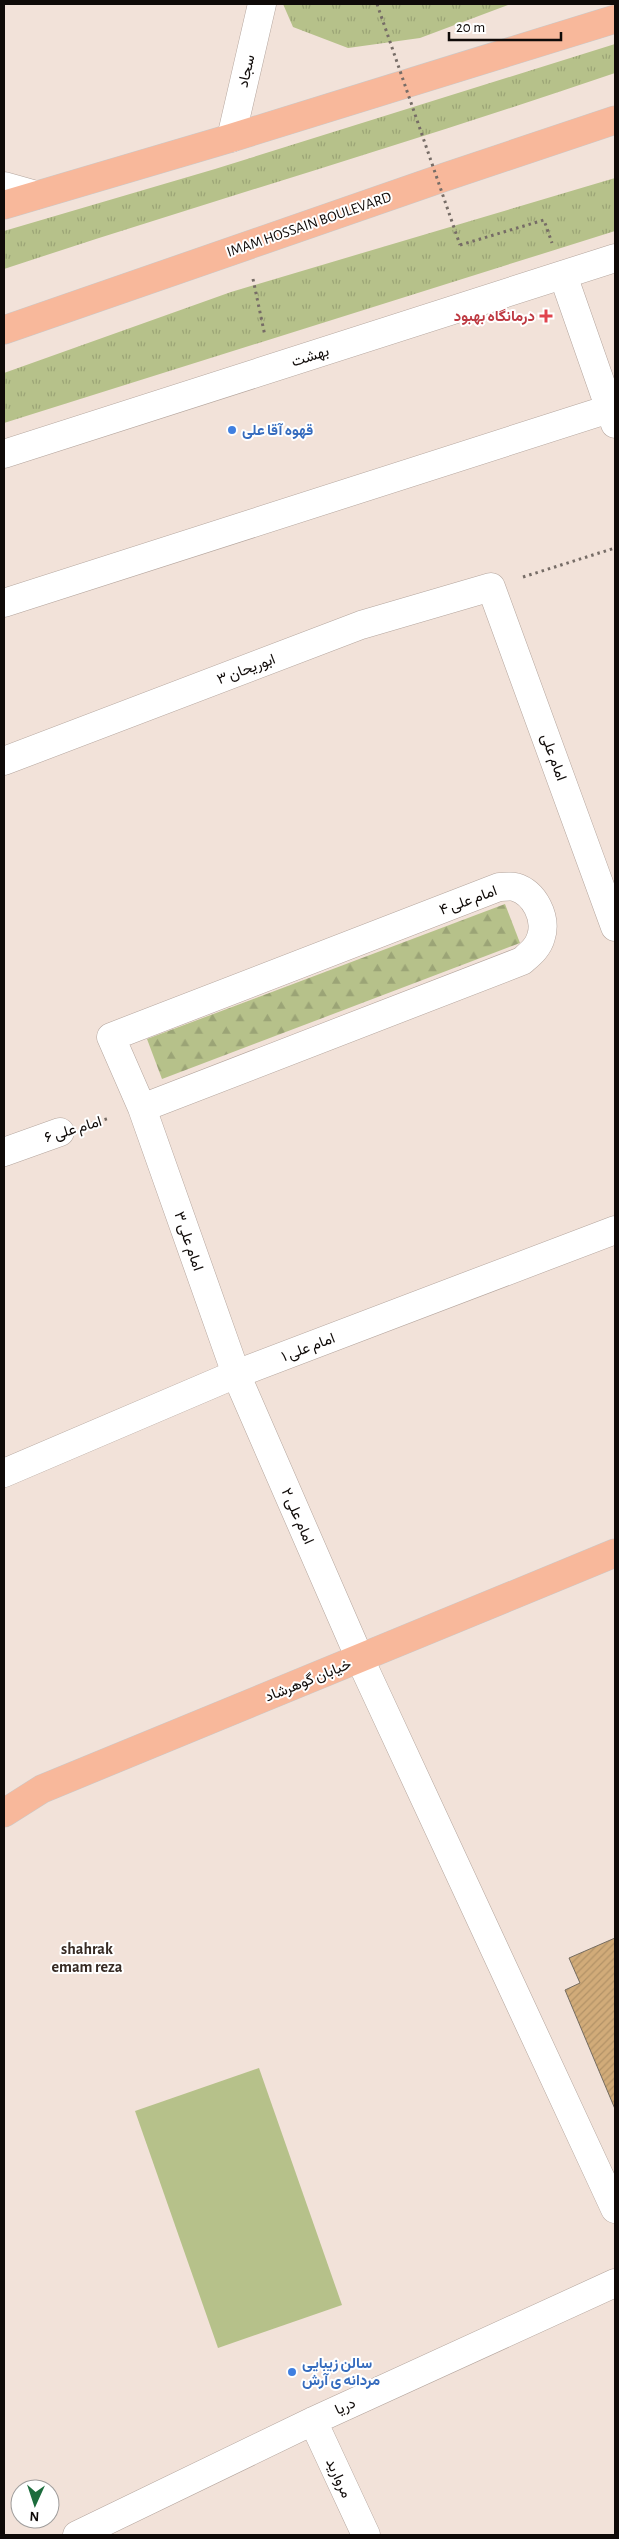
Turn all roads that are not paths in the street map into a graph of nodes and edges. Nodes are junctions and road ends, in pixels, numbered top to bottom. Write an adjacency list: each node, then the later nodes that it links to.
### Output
1 (262, 4): 4 (street, سجاد)
2 (615, 19): 4 (main road)
3 (615, 120): 10 (main road, IMAM HOSSAIN BOULEVARD)
4 (231, 138): 6 (main road)
5 (4, 186): 6 (street)
6 (36, 195): 7 (main road)
7 (4, 205)
8 (615, 258): 9 (street, بهشت)
9 (563, 275): 11 (street); 12 (street, بهشت)
10 (4, 330)
11 (614, 413): 14 (street)
12 (4, 454)
13 (491, 587): 15 (street, ابوریحان ۳); 16 (street, امام علی)
14 (4, 604)
15 (4, 759)
16 (610, 882): 17 (street, امام علی)
17 (615, 927)
18 (142, 1108): 18 (street, امام علی ۴); 22 (street, امام علی ۳)
19 (60, 1132): 20 (street, امام علی ۶)
20 (4, 1152)
21 (615, 1230): 22 (street, امام علی ۱)
22 (236, 1374): 23 (street, امام علی ۱); 25 (street, امام علی ۲)
23 (4, 1473)
24 (615, 1553): 25 (main road, خیابان گوهرشاد)
25 (360, 1658): 26 (main road, خیابان گوهرشاد); 27 (street, امام علی ۲)
26 (4, 1813)
27 (615, 2209)
28 (615, 2283): 29 (street, دریا)
29 (312, 2421): 30 (street, دریا); 31 (street, مروارید)
30 (77, 2535)
31 (366, 2535)

